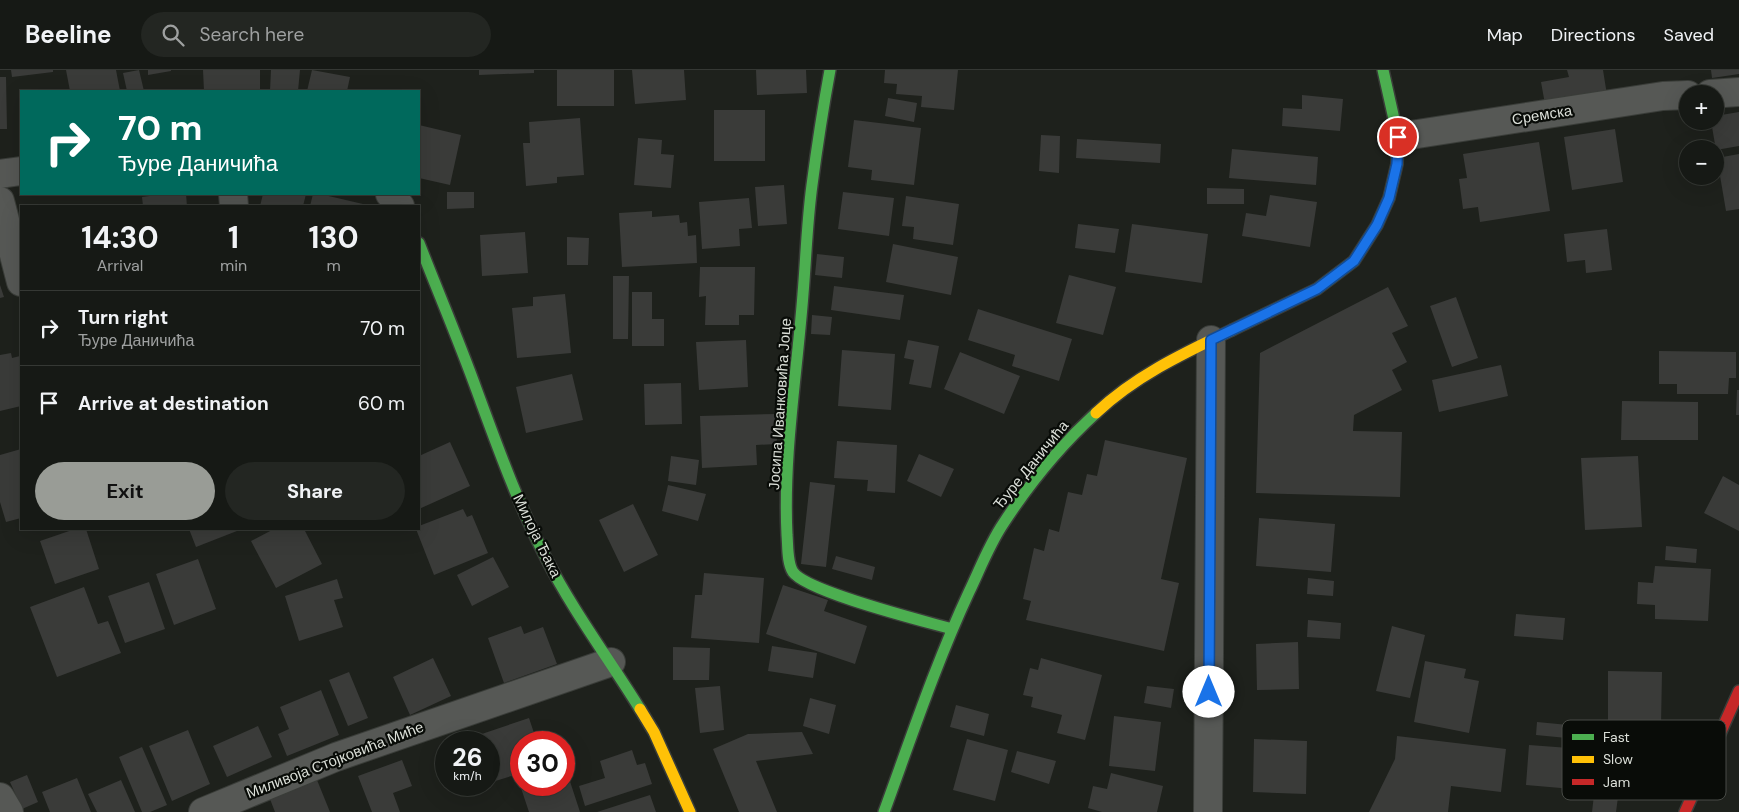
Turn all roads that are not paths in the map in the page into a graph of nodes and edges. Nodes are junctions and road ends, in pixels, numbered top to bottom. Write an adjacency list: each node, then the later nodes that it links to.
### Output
1 (830, 70): 15 (street, Јосипа Иванковића Јоце)
2 (1383, 70): 6 (street, Ђуре Даничића)
3 (1739, 92): 4 (street)
4 (1724, 93)
5 (1679, 95): 6 (street, Сремска)
6 (1398, 137): 14 (street, Ђуре Даничића)
7 (20, 171): 8 (street)
8 (0, 174)
9 (391, 195): 11 (street)
10 (0, 201): 13 (street)
11 (399, 205)
12 (420, 245): 16 (street, Милоја Ђака)
13 (20, 278)
14 (1211, 340): 15 (street, Ђуре Даничића); 25 (street)
15 (952, 629): 24 (street, Ђуре Даничића)
16 (611, 662): 22 (street, Миливоја Стојковића Миће); 23 (street, Милоја Ђака)
17 (1739, 691): 18 (street)
18 (1726, 720)
19 (0, 796): 21 (street)
20 (1690, 800): 26 (street)
21 (9, 812)
22 (203, 812)
23 (690, 812)
24 (884, 812)
25 (1208, 812)
26 (1685, 812)

